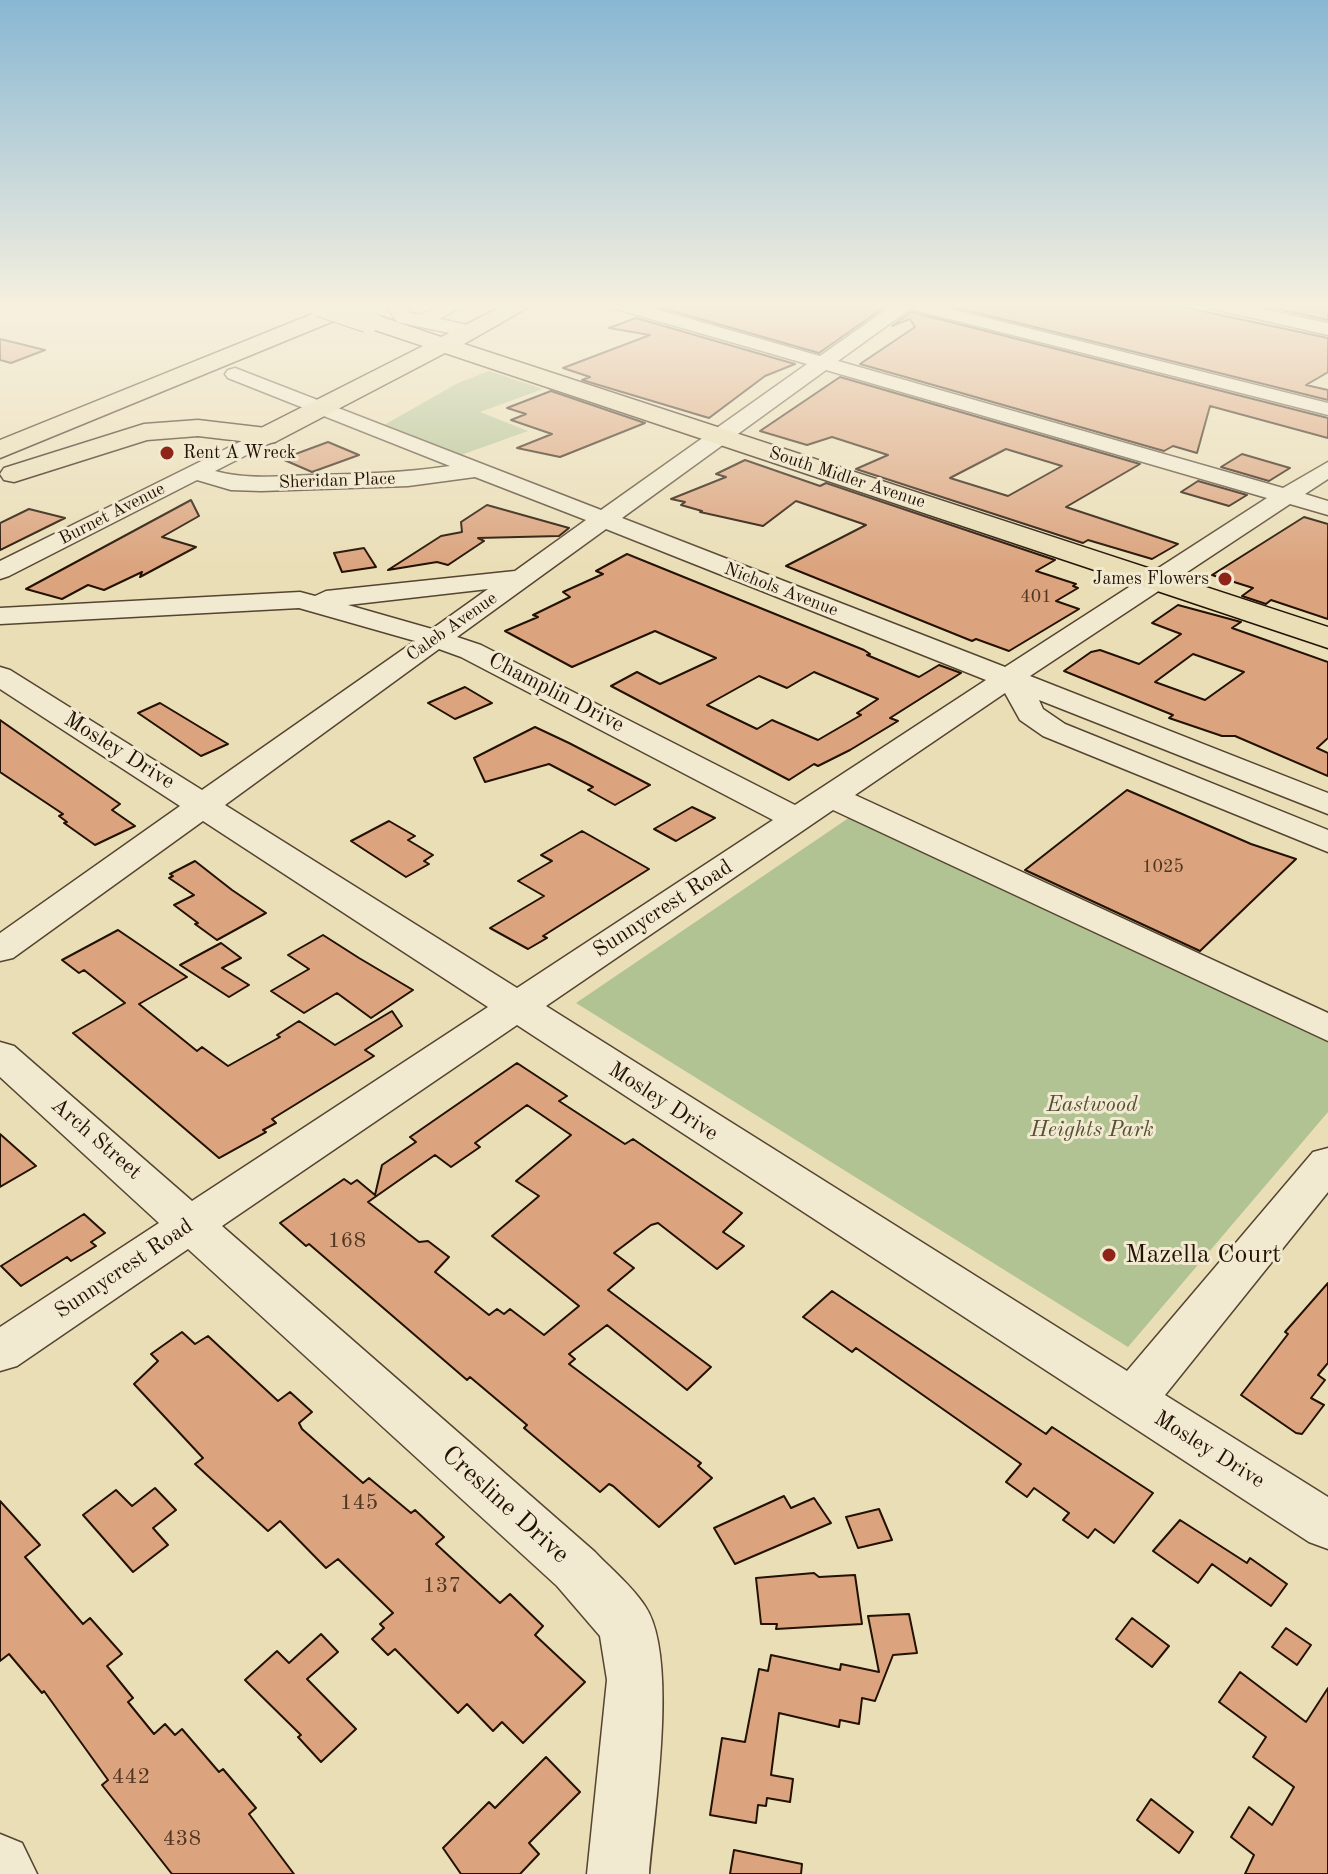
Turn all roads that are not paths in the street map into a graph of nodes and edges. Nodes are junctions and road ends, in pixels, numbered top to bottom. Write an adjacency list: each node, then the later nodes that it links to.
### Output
1 (101, 391): 12 (main road)
2 (154, 391): 16 (main road)
3 (278, 391): 9 (street, Nichols Avenue)
4 (351, 391): 9 (main road, Burnet Avenue)
5 (586, 391): 14 (main road, South Midler Avenue)
6 (783, 391): 14 (street, Caleb Avenue)
7 (922, 391): 23 (street)
8 (1258, 391): 10 (street)
9 (319, 408): 13 (main road, Burnet Avenue); 15 (street, Nichols Avenue)
10 (1328, 409)
11 (182, 428): 13 (main road); 17 (main road); 21 (main road)
12 (0, 432)
13 (266, 436): 17 (street, Burnet Avenue)
14 (721, 436): 25 (street, Caleb Avenue); 28 (main road, South Midler Avenue)
15 (417, 446): 18 (street, Nichols Avenue); 22 (street)
16 (0, 450)
17 (222, 458): 20 (street, Burnet Avenue)
18 (480, 469): 22 (street, Sheridan Place); 25 (street, Nichols Avenue)
19 (1328, 469): 23 (street, Sunnycrest Road)
20 (194, 472): 22 (street, Sheridan Place); 26 (street, Burnet Avenue)
21 (0, 479)
22 (339, 481)
23 (1288, 496): 24 (street); 28 (street, Sunnycrest Road)
24 (1328, 508)
25 (604, 520): 27 (street, Caleb Avenue); 34 (street, Nichols Avenue)
26 (0, 571)
27 (523, 577): 29 (street, Champlin Drive); 31 (street, Caleb Avenue)
28 (1158, 581): 32 (main road, South Midler Avenue); 34 (street, Sunnycrest Road)
29 (300, 600): 30 (street, Champlin Drive); 31 (street, Champlin Drive)
30 (0, 616)
31 (437, 638): 36 (street, Caleb Avenue); 38 (street, Champlin Drive)
32 (1328, 638)
33 (0, 676): 36 (street, Mosley Drive)
34 (1011, 679): 35 (street, Sunnycrest Road); 37 (street, Nichols Avenue); 39 (street)
35 (832, 797): 38 (street, Sunnycrest Road); 42 (street)
36 (203, 803): 40 (street, Caleb Avenue); 41 (street, Mosley Drive)
37 (1328, 804)
38 (798, 820): 41 (street, Sunnycrest Road)
39 (1328, 842)
40 (0, 950)
41 (518, 1005): 45 (street, Sunnycrest Road); 47 (street, Mosley Drive)
42 (1328, 1028)
43 (0, 1055): 45 (street, Arch Street)
44 (1328, 1163): 47 (street)
45 (191, 1223): 46 (street, Sunnycrest Road); 51 (street, Cresline Drive)
46 (0, 1352)
47 (1131, 1401): 48 (street, Mosley Drive)
48 (1328, 1525)
49 (0, 1865): 50 (street)
50 (6, 1874)
51 (618, 1874)

